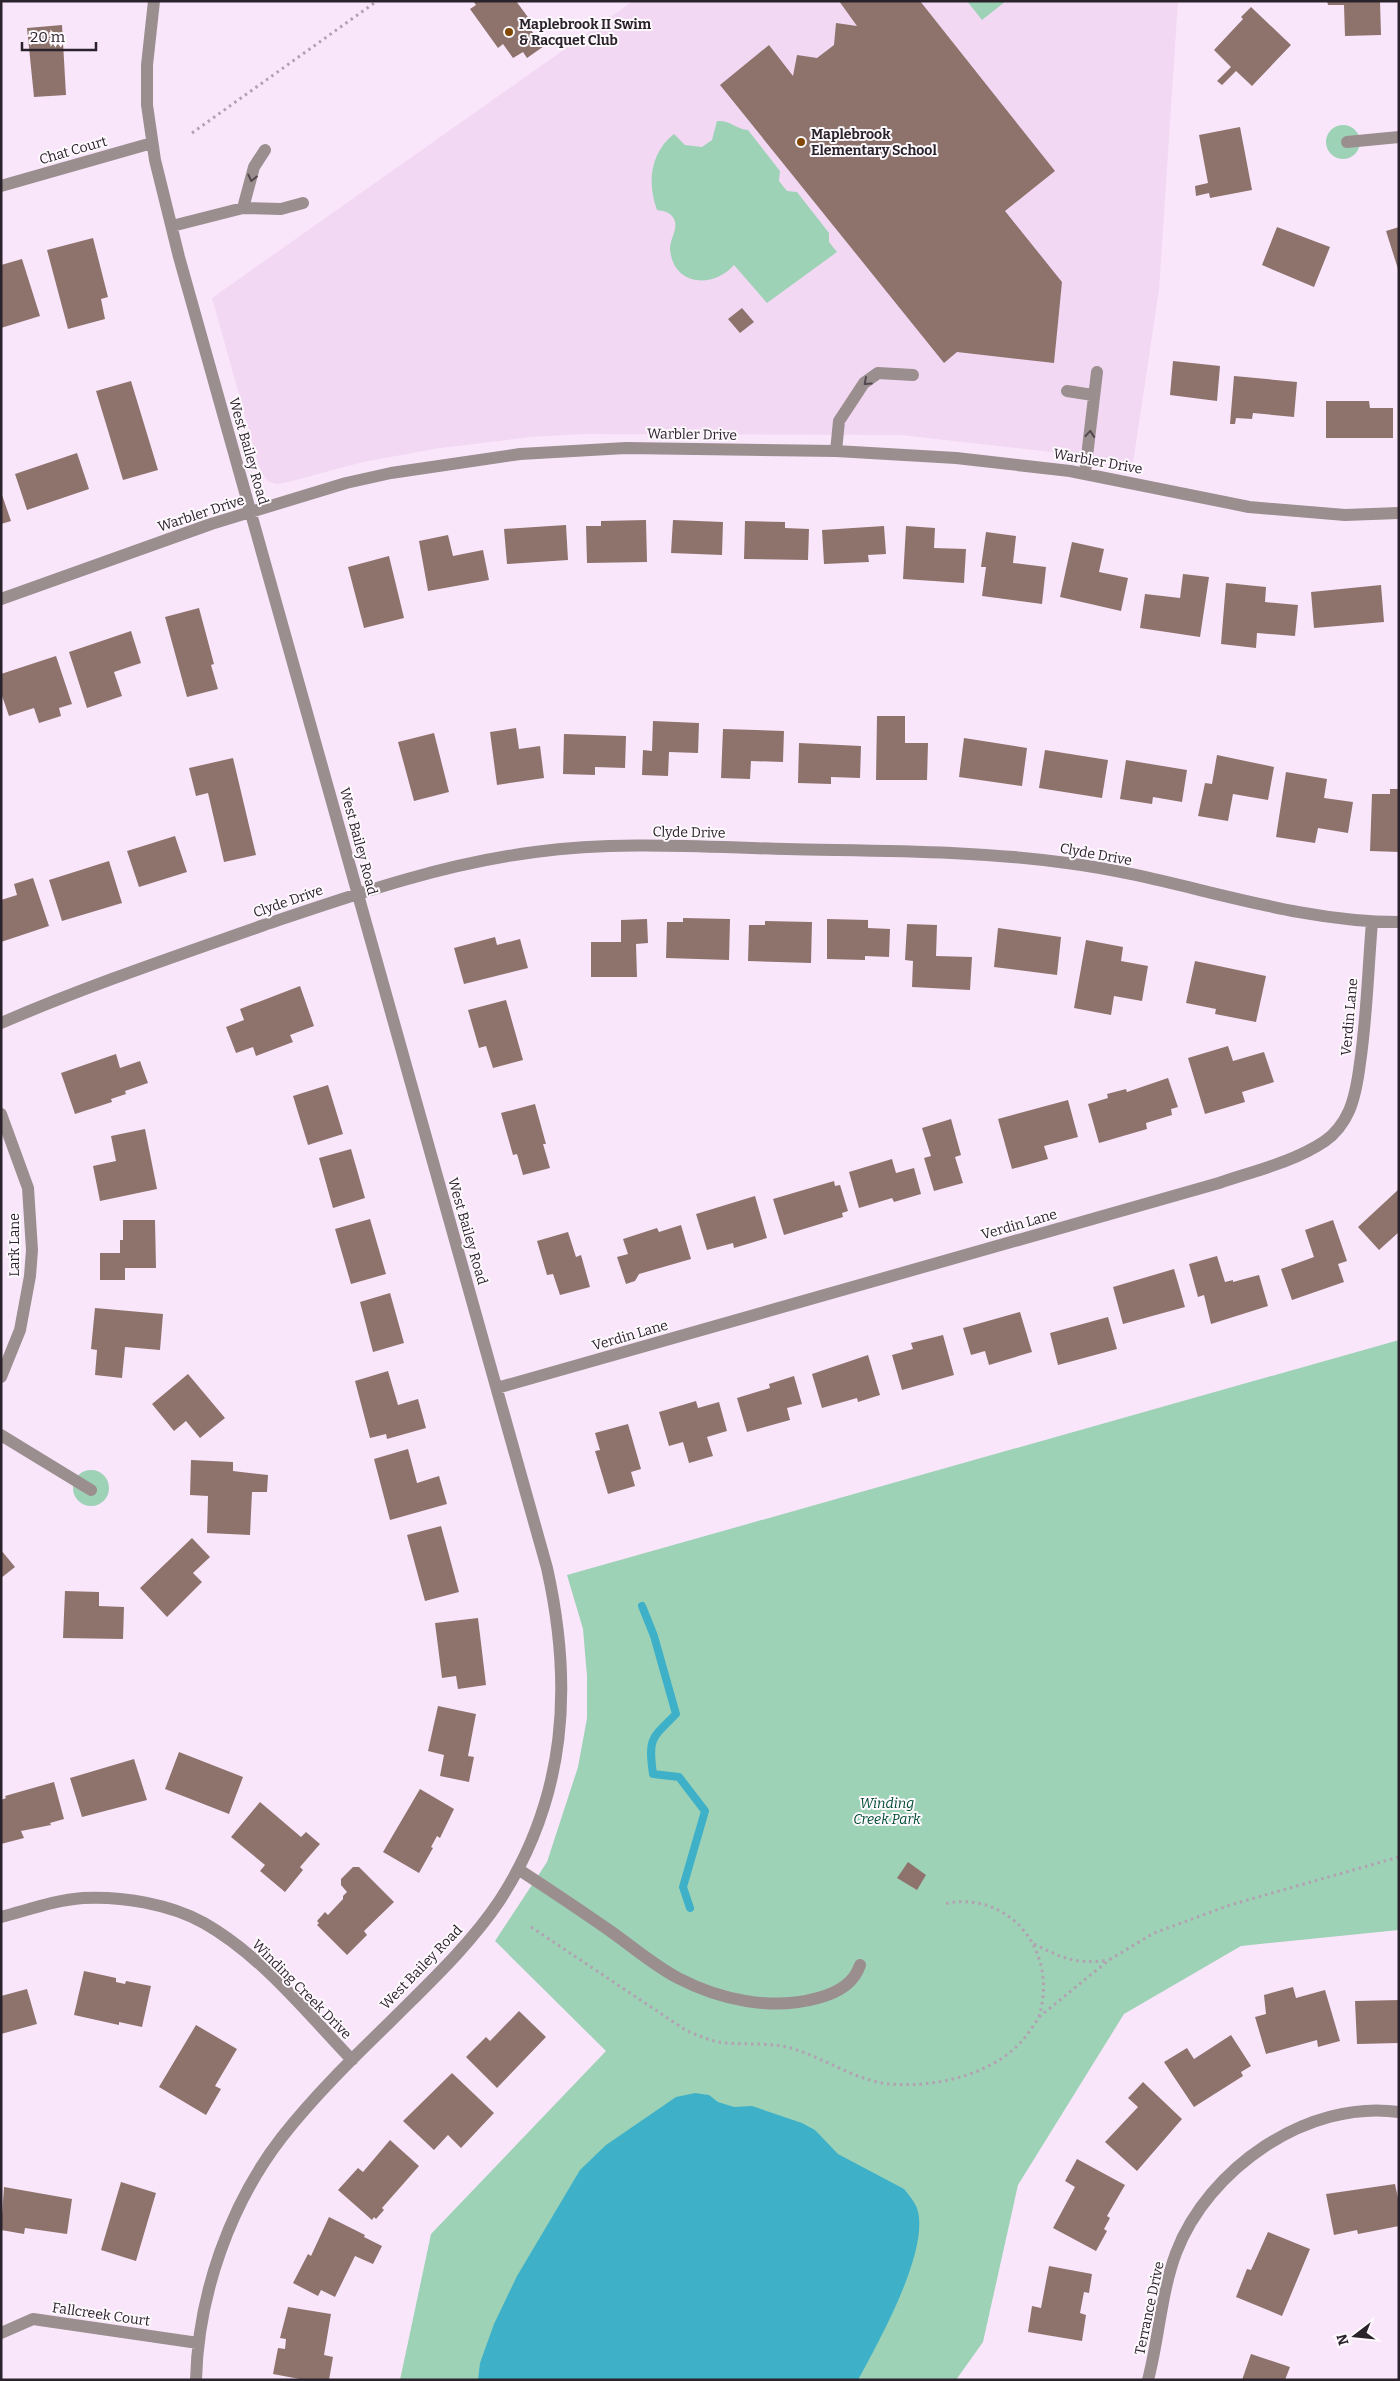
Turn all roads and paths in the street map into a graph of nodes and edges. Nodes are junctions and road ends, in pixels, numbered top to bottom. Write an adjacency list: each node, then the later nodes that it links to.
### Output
1 (154, 1): 6 (street, West Bailey Road)
2 (378, 1): 3 (path)
3 (192, 133)
4 (1399, 137): 5 (street)
5 (1347, 142)
6 (152, 143): 8 (street, Chat Court); 11 (street, West Bailey Road)
7 (265, 150): 10 (street, one-way to 10)
8 (1, 186)
9 (303, 203): 10 (street)
10 (243, 208): 11 (street)
11 (172, 226): 18 (street, West Bailey Road)
12 (1097, 372): 15 (street)
13 (913, 375): 16 (street, one-way to 16)
14 (1067, 391): 15 (street)
15 (1093, 395): 17 (street, one-way to 15)
16 (836, 451): 17 (street, Warbler Drive); 18 (street, Warbler Drive)
17 (1085, 474): 19 (street, Warbler Drive)
18 (250, 512): 20 (street, Warbler Drive); 21 (street, West Bailey Road)
19 (1399, 513)
20 (1, 599)
21 (357, 893): 22 (street, Clyde Drive); 24 (street, Clyde Drive); 27 (street, West Bailey Road)
22 (1372, 922): 23 (street, Clyde Drive); 27 (street, Verdin Lane)
23 (1399, 922)
24 (1, 1022)
25 (1, 1114): 26 (street, Lark Lane)
26 (1, 1377)
27 (498, 1388): 31 (street, West Bailey Road)
28 (1, 1435): 29 (street)
29 (91, 1490)
30 (1399, 1857): 34 (path)
31 (518, 1869): 35 (street); 37 (street, West Bailey Road)
32 (1, 1917): 37 (street, Winding Creek Drive)
33 (1033, 1944): 34 (path)
34 (1109, 1960): 36 (path)
35 (860, 1965)
36 (1038, 2018)
37 (352, 2060): 40 (street, West Bailey Road)
38 (1399, 2112): 42 (street, Terrance Drive)
39 (1, 2333): 40 (street, Fallcreek Court)
40 (198, 2342): 41 (street, West Bailey Road)
41 (196, 2380)
42 (1148, 2380)

